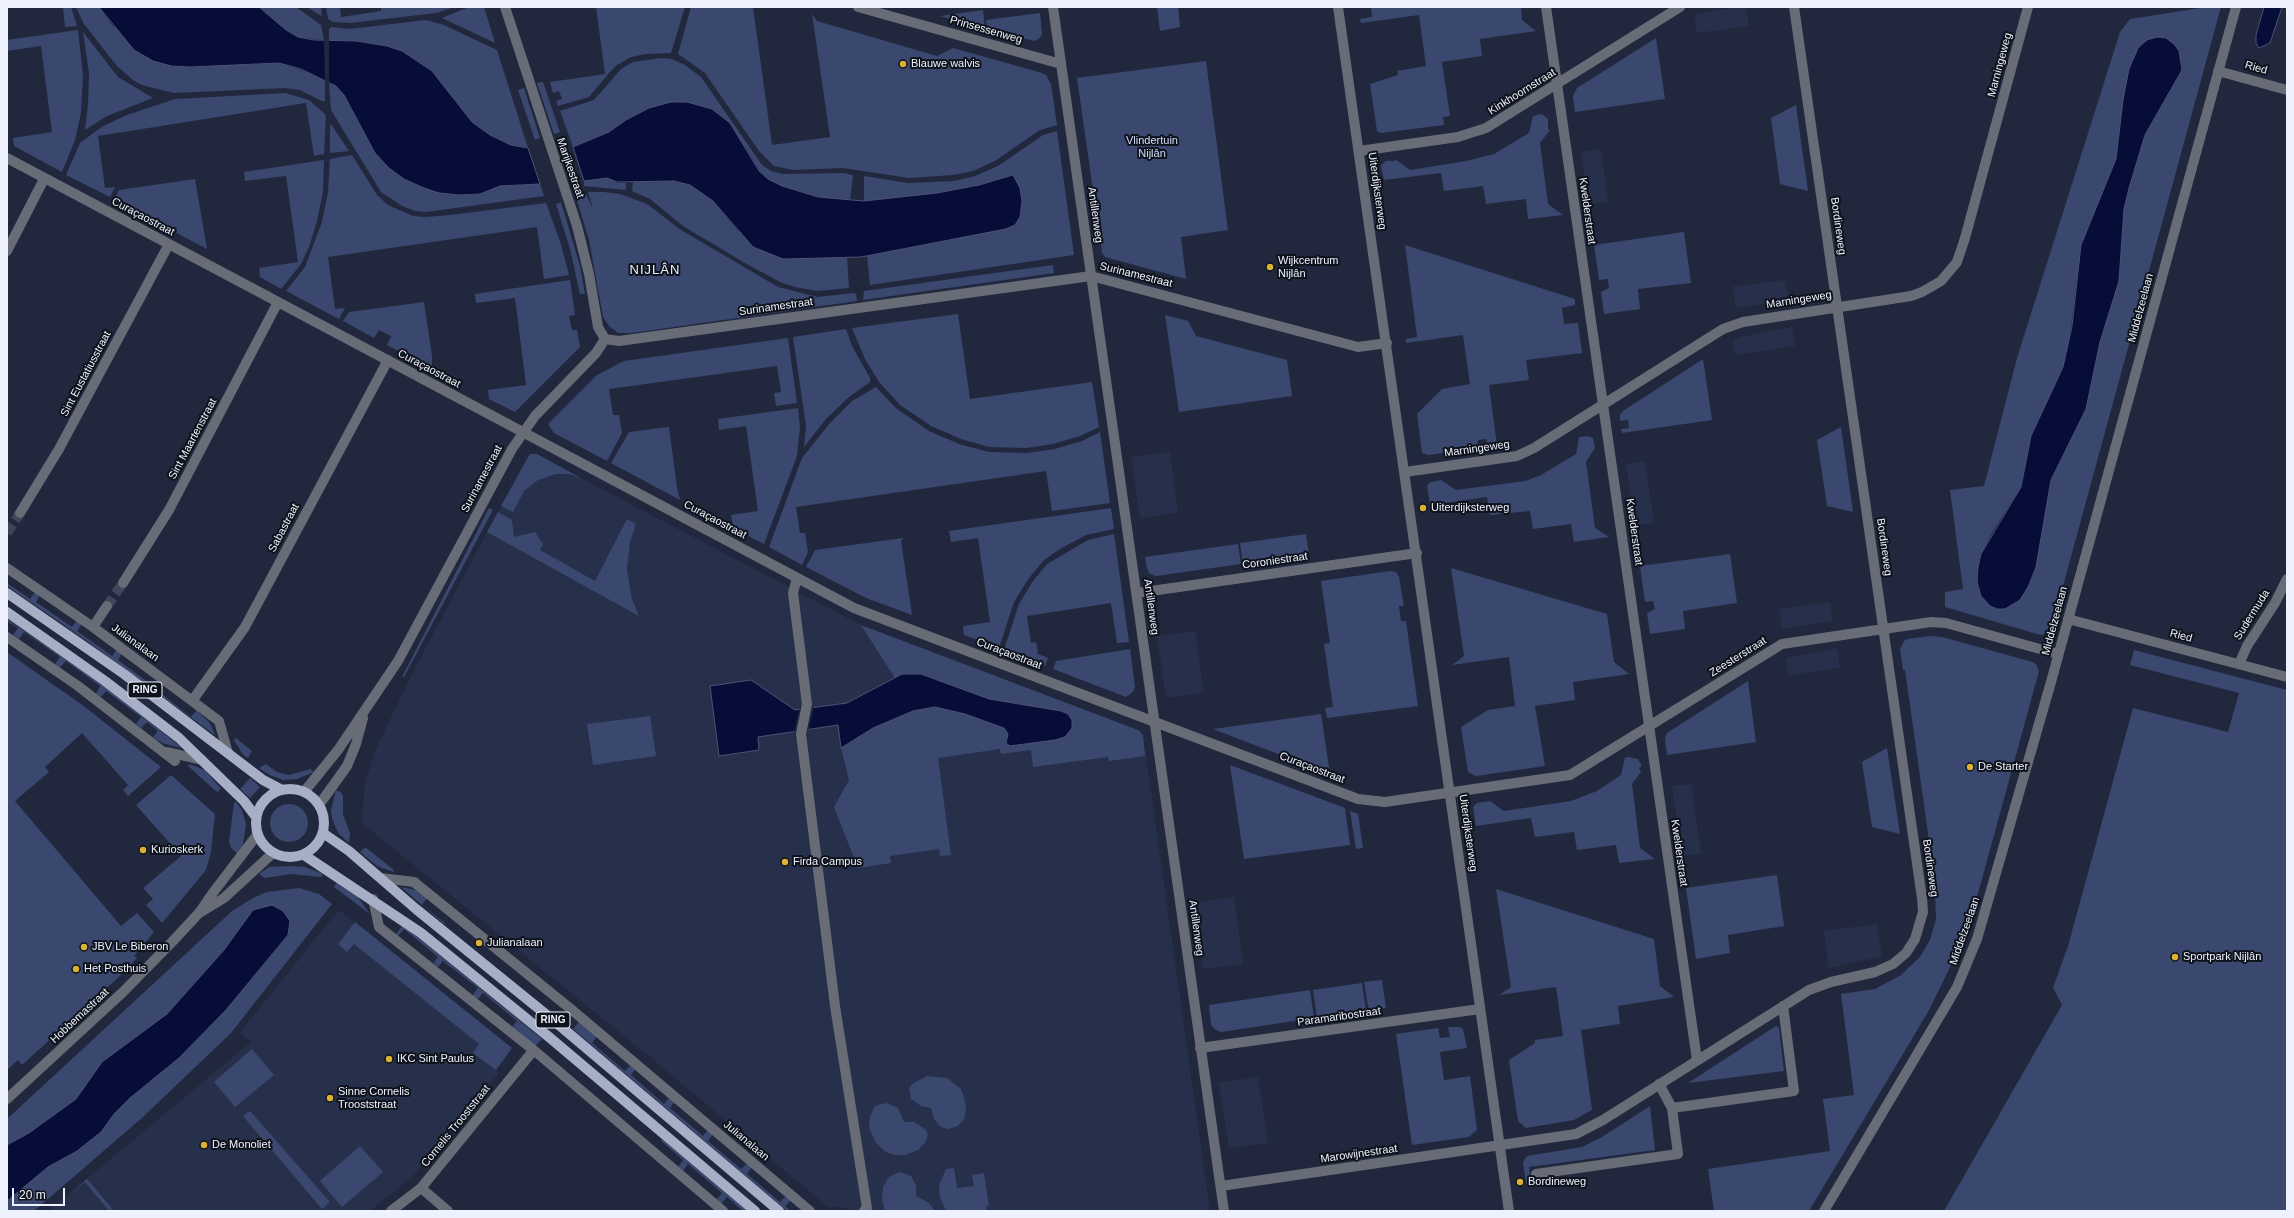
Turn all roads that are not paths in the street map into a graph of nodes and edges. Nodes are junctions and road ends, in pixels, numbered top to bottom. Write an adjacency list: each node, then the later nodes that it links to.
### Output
1 (505, 7): 22 (street, Marijkestraat)
2 (858, 7): 10 (street, Prinsessenweg)
3 (1053, 7): 10 (street, Antillenweg)
4 (1338, 7): 14 (street, Uiterdijksterweg)
5 (1546, 7): 12 (street, Kwelderstraat)
6 (1680, 7): 12 (street, Kinkhoornstraat)
7 (1794, 7): 21 (street, Bordineweg)
8 (2028, 7): 21 (street, Marningeweg)
9 (2236, 7): 11 (street, Middelzeelaan)
10 (1061, 64): 19 (street, Antillenweg)
11 (2218, 71): 13 (street, Ried); 38 (street, Middelzeelaan)
12 (1558, 84): 14 (street, Kinkhoornstraat); 25 (street, Kwelderstraat)
13 (2287, 90)
14 (1359, 150): 23 (street, Uiterdijksterweg)
15 (7, 158): 16 (street, Curaçaostraat)
16 (44, 178): 17 (street, Curaçaostraat); 18 (street)
17 (169, 244): 20 (street, Curaçaostraat); 28 (street, Sint Eustatiusstraat)
18 (7, 251)
19 (1091, 276): 22 (street, Surinamestraat); 23 (street, Surinamestraat); 35 (street, Antillenweg)
20 (278, 302): 24 (street, Curaçaostraat); 33 (street, Sint Maartenstraat)
21 (1838, 307): 25 (street, Marningeweg); 40 (street, Bordineweg)
22 (605, 339): 26 (street, Surinamestraat)
23 (1387, 343): 27 (street, Uiterdijksterweg)
24 (388, 360): 26 (street, Curaçaostraat); 45 (street, Sabastraat)
25 (1603, 405): 27 (street, Marningeweg); 48 (street, Kwelderstraat)
26 (523, 432): 31 (street, Curaçaostraat); 46 (street, Surinamestraat)
27 (1405, 472): 29 (street, Uiterdijksterweg)
28 (20, 513)
29 (1417, 553): 35 (street, Coroniestraat); 55 (street, Uiterdijksterweg)
30 (7, 568): 39 (street, Julianalaan)
31 (798, 578): 47 (street, Curaçaostraat); 83 (street)
32 (2287, 579): 43 (street, Sudermuda)
33 (123, 584)
34 (7, 593): 50 (main road, RING)
35 (1137, 593): 47 (street, Antillenweg)
36 (107, 606): 39 (street)
37 (7, 612): 51 (main road, RING)
38 (2068, 619): 42 (street, Middelzeelaan); 43 (street, Ried)
39 (93, 627): 45 (street, Julianalaan)
40 (1883, 627): 42 (street, Zeesterstraat); 48 (street, Zeesterstraat); 65 (street, Bordineweg)
41 (7, 637): 49 (street)
42 (2058, 654): 86 (street, Middelzeelaan)
43 (2239, 664): 44 (street, Ried)
44 (2287, 677)
45 (192, 701): 50 (street, Julianalaan)
46 (364, 712): 54 (street, Surinamestraat); 56 (street, Surinamestraat)
47 (1155, 722): 55 (street, Curaçaostraat); 67 (street, Antillenweg)
48 (1649, 728): 55 (street, Zeesterstraat); 69 (street, Kwelderstraat)
49 (165, 752): 51 (street); 52 (street)
50 (228, 753): 53 (main road, RING)
51 (202, 760): 57 (main road, RING)
52 (175, 761)
53 (282, 790): 54 (main road, RING); 57 (main road)
54 (304, 792): 56 (main road)
55 (1450, 793): 66 (street, Uiterdijksterweg)
56 (319, 805): 58 (main road)
57 (256, 817): 59 (main road)
58 (323, 833): 61 (main road); 62 (main road, RING)
59 (257, 835): 60 (main road); 64 (street, Hobbemastraat)
60 (273, 853): 61 (main road); 64 (street, Hobbemastraat)
61 (304, 855): 63 (main road, RING)
62 (381, 878): 81 (main road, RING); 82 (street, Julianalaan)
63 (373, 899): 68 (street); 80 (main road, RING)
64 (200, 913): 71 (street, Hobbemastraat)
65 (1784, 1006): 69 (street, Bordineweg); 72 (street)
66 (1480, 1009): 67 (street, Paramaribostraat); 73 (street, Uiterdijksterweg)
67 (1200, 1048): 75 (street, Antillenweg)
68 (533, 1051): 76 (street, Cornelis Trooststraat); 79 (street)
69 (1697, 1060): 70 (street, Bordineweg)
70 (1659, 1084): 72 (street); 73 (street, Bordineweg)
71 (7, 1099)
72 (1672, 1108): 74 (street)
73 (1500, 1146): 75 (street, Marowijnestraat); 85 (street, Uiterdijksterweg)
74 (1536, 1174)
75 (1220, 1186): 84 (street, Antillenweg)
76 (421, 1188): 77 (street, Cornelis Trooststraat); 78 (street)
77 (391, 1211)
78 (448, 1211)
79 (723, 1211)
80 (755, 1211)
81 (779, 1211)
82 (810, 1211)
83 (864, 1211)
84 (1224, 1211)
85 (1509, 1211)
86 (1824, 1211)

